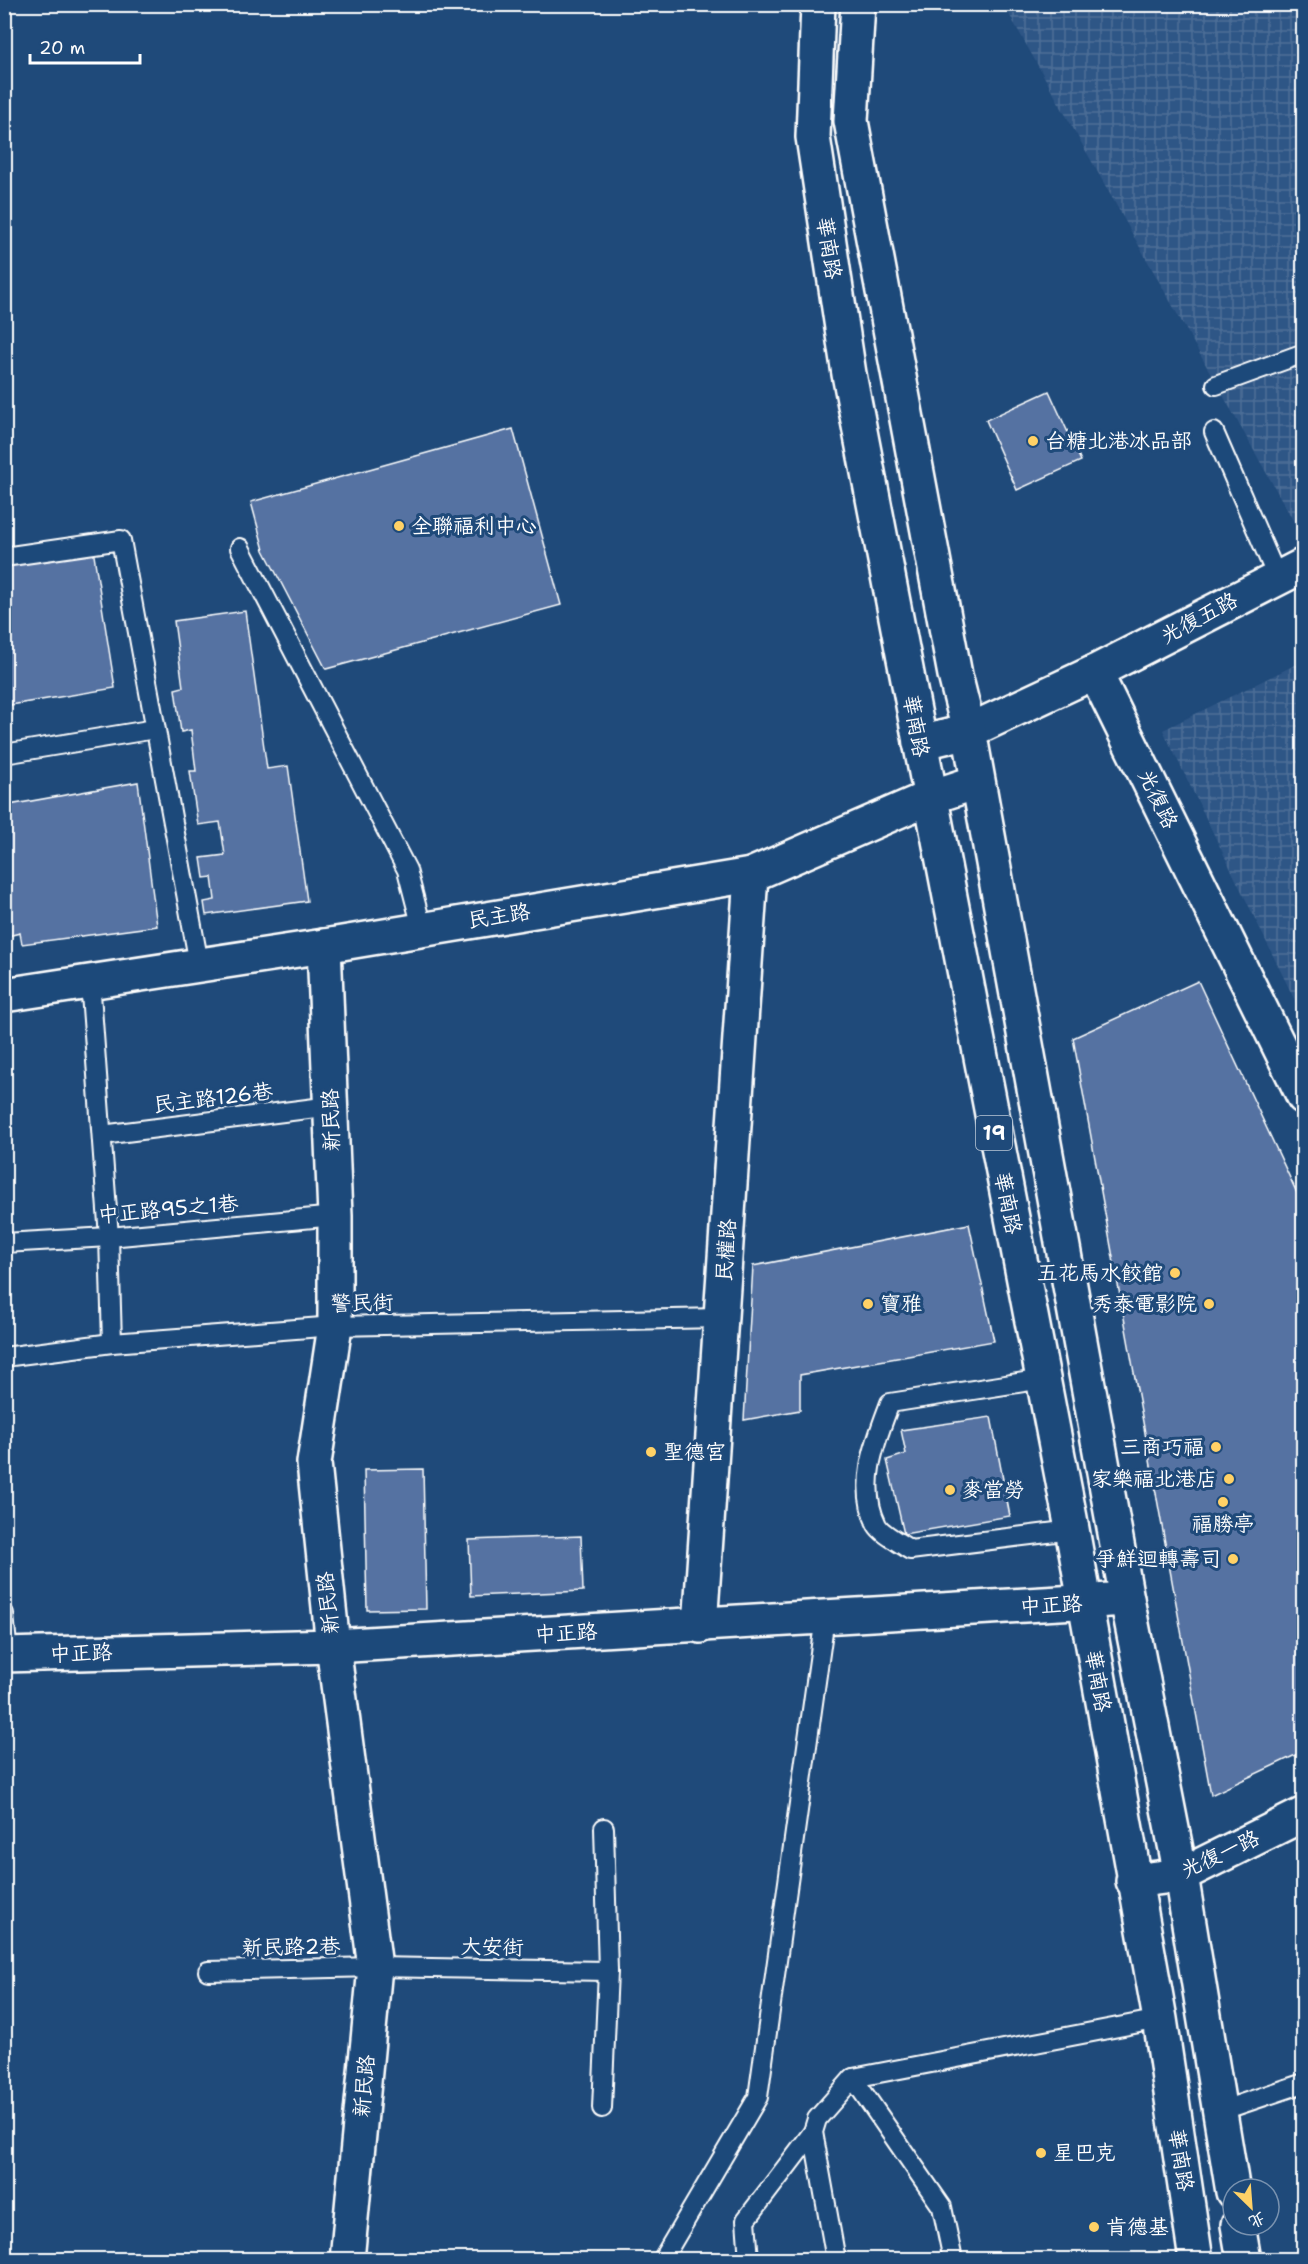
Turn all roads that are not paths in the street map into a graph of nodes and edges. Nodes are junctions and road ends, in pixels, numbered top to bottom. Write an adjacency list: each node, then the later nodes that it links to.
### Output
1 (818, 4): 12 (street, 華南路 / 19)
2 (858, 4): 11 (street, 華南路 / 19)
3 (1304, 353): 4 (lane)
4 (1216, 385)
5 (1214, 432): 8 (lane)
6 (240, 548): 17 (lane)
7 (4, 557): 10 (lane)
8 (1290, 571): 9 (street, 光復五路)
9 (1095, 672): 11 (street); 22 (street, 光復路)
10 (155, 729): 13 (lane); 19 (lane)
11 (969, 731): 12 (street); 14 (street, 華南路 / 19)
12 (920, 743): 15 (street, 華南路 / 19)
13 (4, 754)
14 (977, 782): 15 (street, 民主路); 34 (street, 華南路 / 19)
15 (928, 798): 16 (street, 民主路); 32 (street, 華南路 / 19)
16 (751, 875): 17 (street, 民主路); 28 (street, 民權路)
17 (422, 928): 18 (street, 民主路)
18 (324, 946): 19 (street, 民主路); 23 (street, 新民路)
19 (199, 964): 20 (street, 民主路)
20 (90, 980): 21 (street, 民主路); 24 (lane)
21 (4, 995)
22 (1304, 1097)
23 (331, 1106): 24 (lane, 民主路126巷); 25 (street, 新民路)
24 (102, 1135): 26 (lane)
25 (335, 1216): 26 (lane, 中正路95之1巷); 29 (street, 新民路)
26 (109, 1238): 27 (lane, 中正路95之1巷); 30 (lane)
27 (4, 1243)
28 (722, 1318): 29 (lane, 警民街); 38 (street, 民權路)
29 (335, 1326): 30 (lane, 警民街); 39 (street, 新民路)
30 (112, 1343): 31 (lane, 警民街)
31 (4, 1357)
32 (1043, 1379): 33 (street, 華南路 / 19); 33 (lane)
33 (1072, 1530): 35 (street, 華南路 / 19)
34 (1127, 1599): 35 (street, 中正路); 43 (street, 華南路 / 19)
35 (1084, 1604): 37 (street, 中正路); 44 (street, 華南路 / 19)
36 (4, 1614): 40 (lane)
37 (825, 1617): 38 (street, 中正路); 57 (lane)
38 (700, 1626): 39 (street, 中正路)
39 (333, 1646): 40 (street, 中正路); 45 (street, 新民路)
40 (6, 1655)
41 (1304, 1814): 43 (street, 光復一路)
42 (604, 1828): 47 (lane)
43 (1181, 1875): 44 (street, 光復一路); 52 (street, 華南路 / 19)
44 (1133, 1881): 48 (street, 華南路 / 19)
45 (375, 1967): 46 (lane, 新民路2巷); 47 (lane, 大安街); 56 (street, 新民路)
46 (208, 1971)
47 (608, 1971): 51 (lane)
48 (1160, 2019): 49 (lane); 61 (street, 華南路 / 19)
49 (852, 2078): 53 (lane); 60 (lane)
50 (1304, 2083): 52 (lane)
51 (602, 2108)
52 (1220, 2111): 54 (street, 華南路 / 19)
53 (813, 2132): 58 (lane); 59 (lane)
54 (1231, 2177)
55 (1240, 2237): 62 (street)
56 (348, 2259)
57 (662, 2259)
58 (749, 2259)
59 (836, 2259)
60 (953, 2259)
61 (1196, 2259)
62 (1244, 2259)

